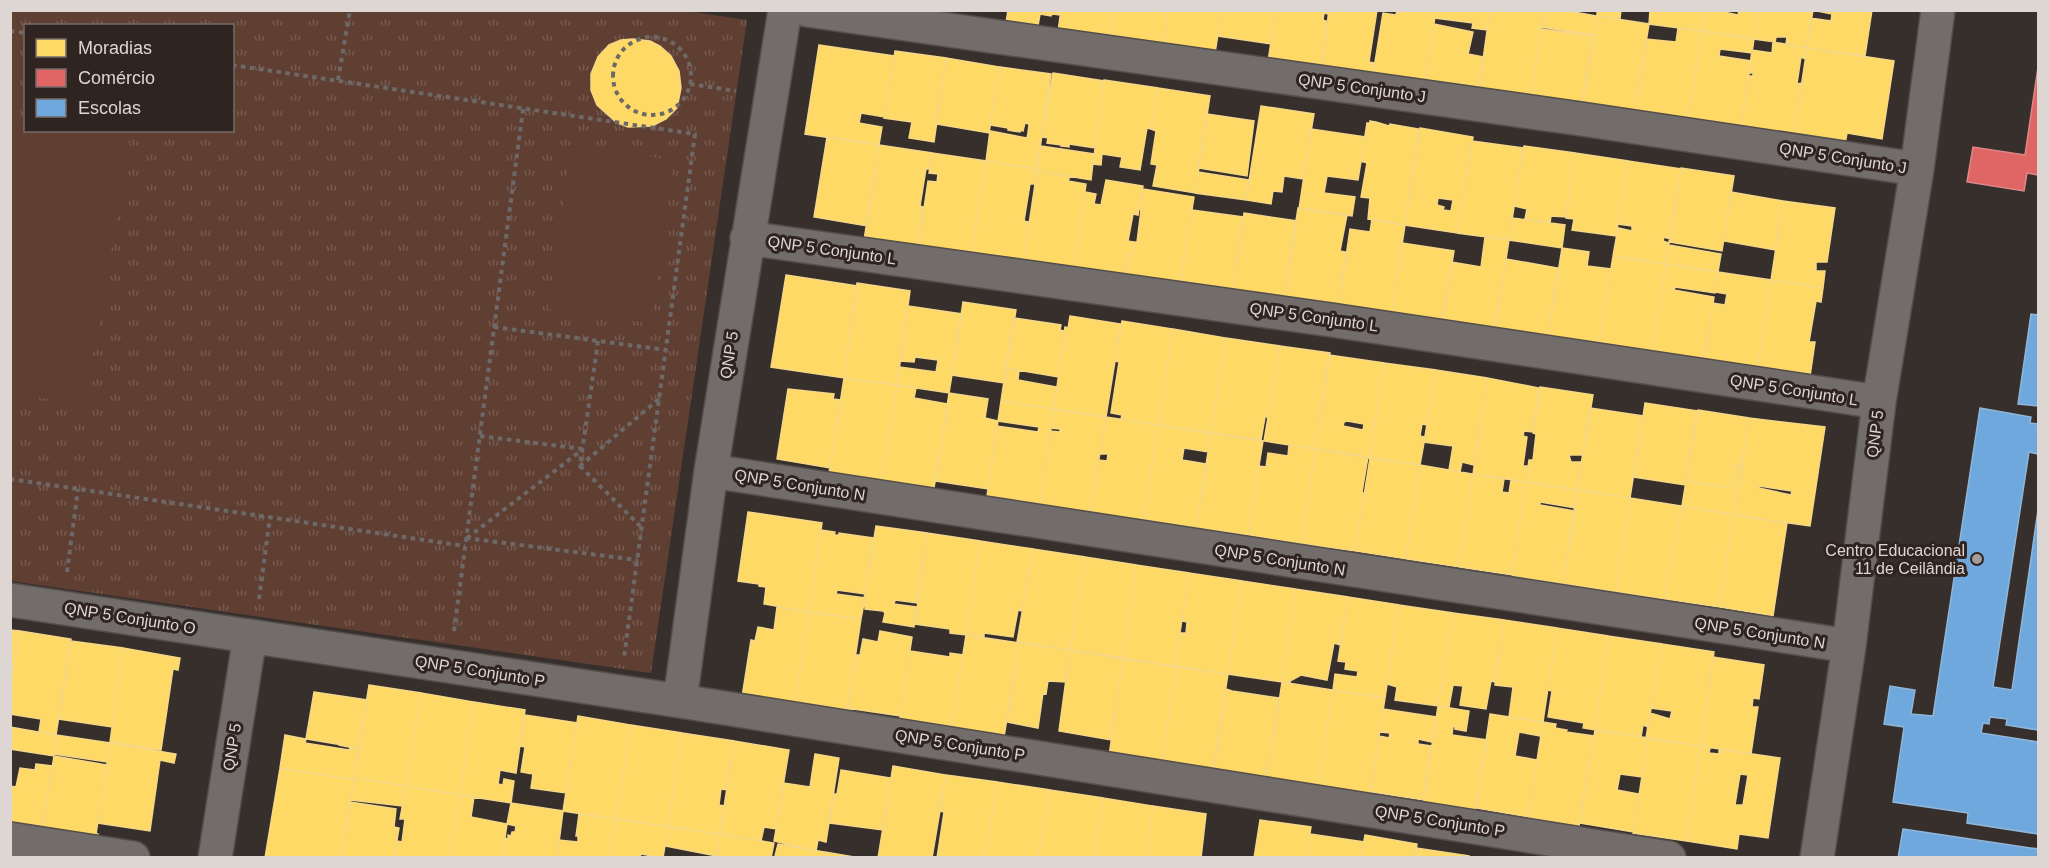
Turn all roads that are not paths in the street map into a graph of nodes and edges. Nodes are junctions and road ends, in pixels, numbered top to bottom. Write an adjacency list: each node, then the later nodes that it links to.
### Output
1 (785, 10): 5 (street, QNP 5)
2 (807, 10): 4 (street, QNP 5 Conjunto J)
3 (1938, 10): 4 (street, QNP 5)
4 (1917, 169): 6 (street, QNP 5)
5 (747, 238): 6 (street, QNP 5 Conjunto L); 7 (street, QNP 5)
6 (1879, 402): 10 (street, QNP 5)
7 (711, 471): 10 (street, QNP 5 Conjunto N); 11 (street, QNP 5)
8 (10, 600): 9 (street, QNP 5 Conjunto O)
9 (250, 636): 11 (street, QNP 5 Conjunto P); 14 (street, QNP 5)
10 (1849, 646): 16 (street, QNP 5)
11 (680, 701): 15 (street, QNP 5 Conjunto P)
12 (10, 839): 13 (street)
13 (133, 858)
14 (215, 858)
15 (1669, 858)
16 (1817, 858)

